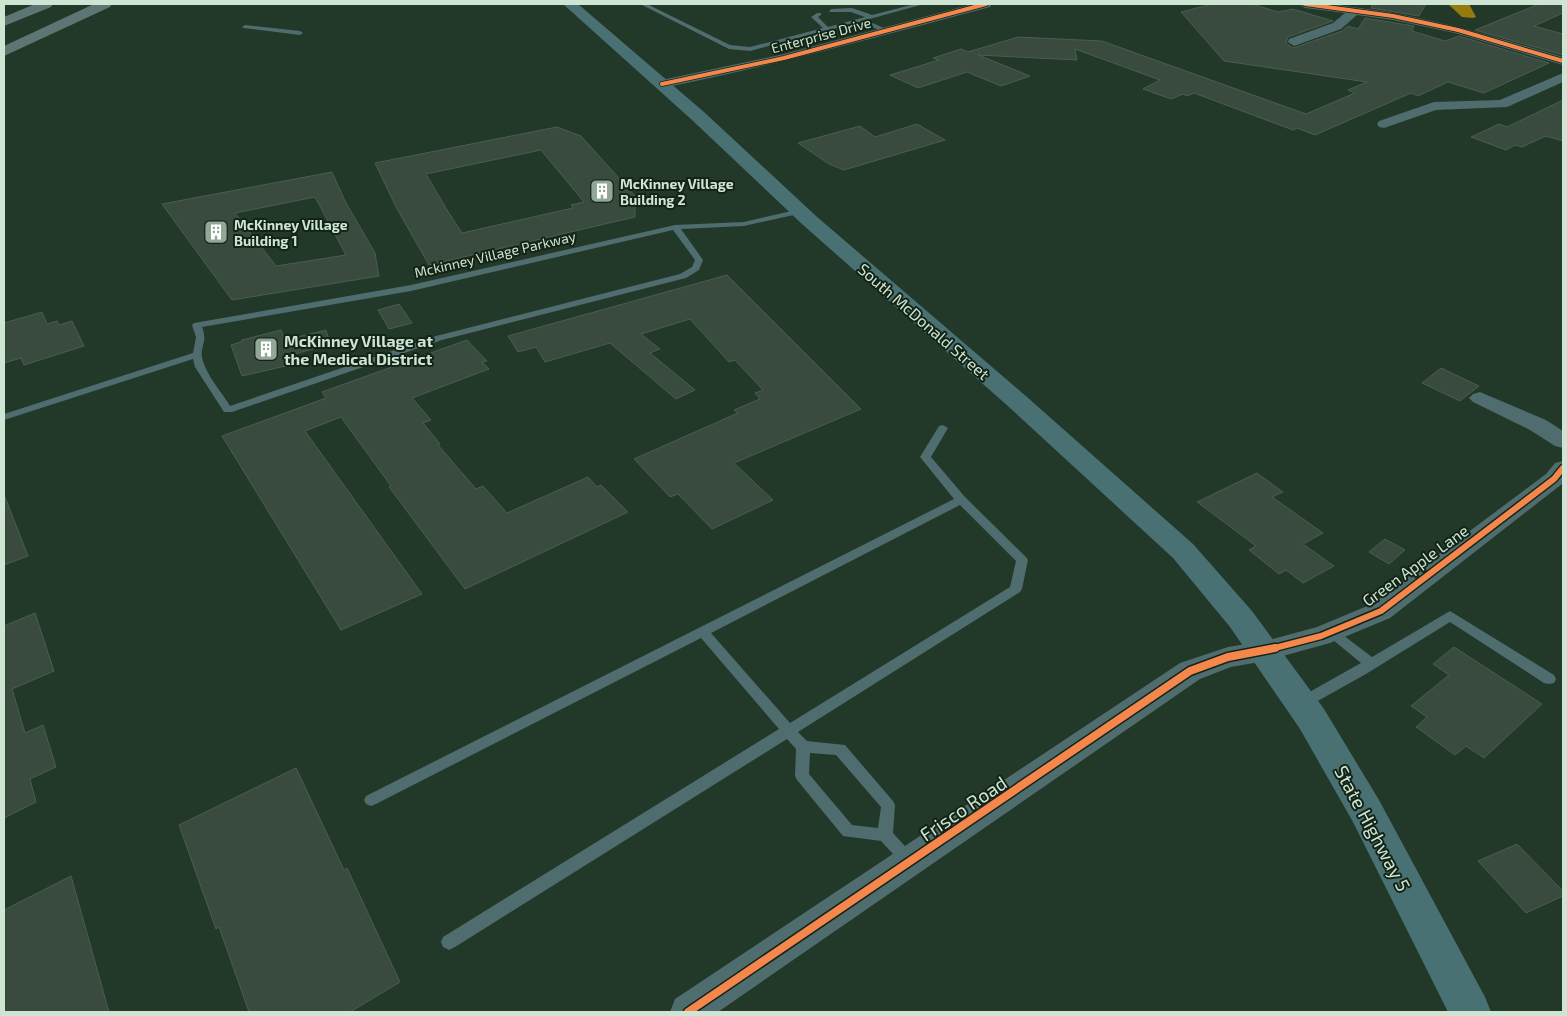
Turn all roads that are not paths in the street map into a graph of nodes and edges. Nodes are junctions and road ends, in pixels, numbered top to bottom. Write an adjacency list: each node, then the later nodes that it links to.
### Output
1 (17, 4): 10 (highway)
2 (46, 4): 16 (highway)
3 (99, 4): 22 (highway)
4 (105, 4): 23 (highway)
5 (570, 4): 26 (main road, South McDonald Street)
6 (643, 4): 18 (lane)
7 (921, 4): 14 (lane)
8 (986, 4): 19 (street, Enterprise Drive)
9 (1305, 4): 12 (street)
10 (4, 9)
11 (831, 11): 14 (lane)
12 (1354, 11): 21 (street); 24 (street)
13 (820, 14): 18 (lane)
14 (872, 17): 15 (lane)
15 (860, 20): 18 (lane); 19 (lane)
16 (4, 22)
17 (245, 27): 20 (lane)
18 (827, 29)
19 (886, 31): 26 (street, Enterprise Drive)
20 (300, 34)
21 (1294, 42)
22 (4, 46)
23 (4, 52)
24 (1563, 61)
25 (1563, 77): 27 (street)
26 (662, 84): 28 (main road, South McDonald Street)
27 (1384, 124)
28 (800, 211): 29 (lane, Mckinney Village Parkway); 39 (main road, South McDonald Street)
29 (675, 227): 30 (lane, Mckinney Village Parkway); 30 (lane)
30 (197, 355): 32 (lane)
31 (1480, 398): 34 (street)
32 (4, 417)
33 (943, 428): 36 (lane)
34 (1563, 440)
35 (1563, 468): 37 (street, Green Apple Lane)
36 (961, 500): 38 (lane); 43 (lane)
37 (1331, 632): 39 (street, Green Apple Lane); 40 (lane)
38 (704, 633): 43 (lane); 45 (lane)
39 (1265, 651): 42 (main road, State Highway 5); 47 (street, Frisco Road)
40 (1371, 664): 41 (lane); 42 (lane)
41 (1549, 679)
42 (1302, 703): 50 (main road, State Highway 5)
43 (789, 731): 44 (lane); 48 (lane)
44 (803, 747): 46 (lane); 46 (lane)
45 (371, 800)
46 (885, 835): 47 (lane)
47 (910, 862): 49 (street, Frisco Road)
48 (449, 942)
49 (688, 1012)
50 (1470, 1012)

